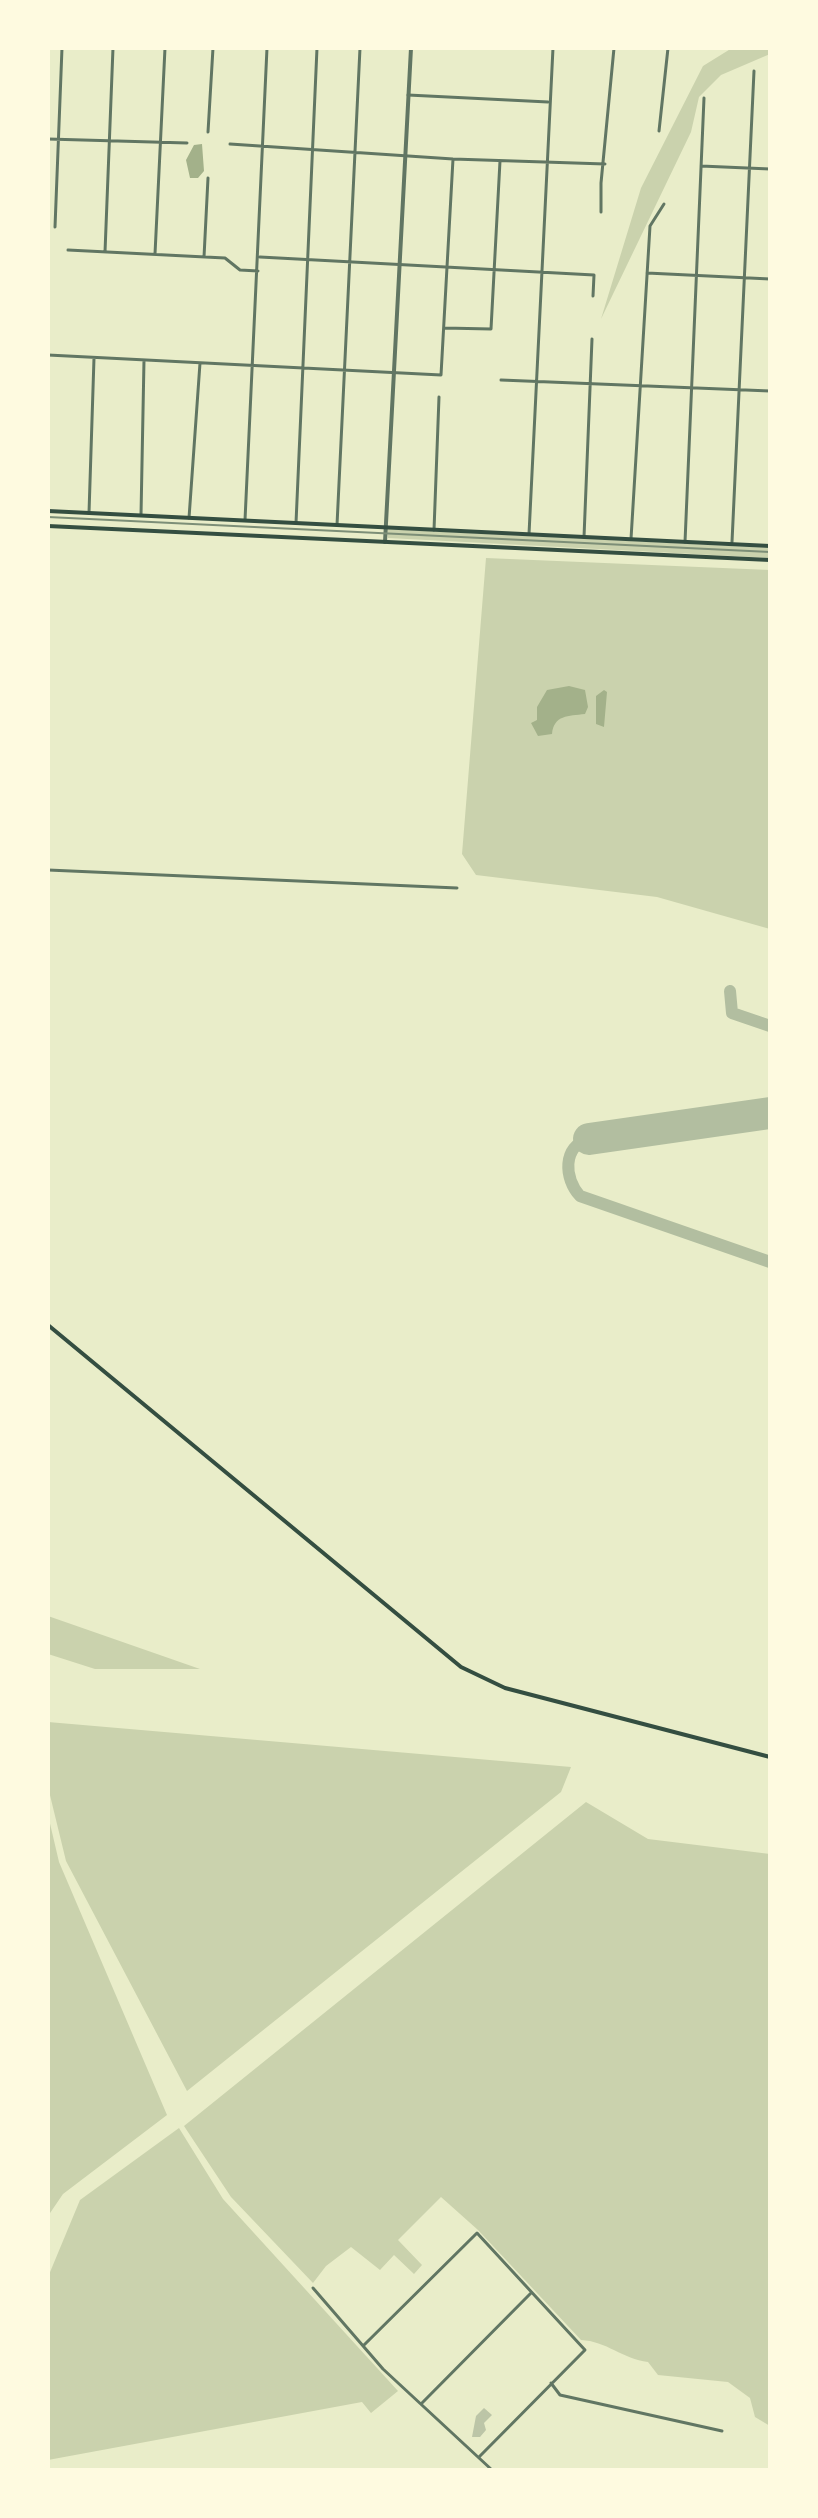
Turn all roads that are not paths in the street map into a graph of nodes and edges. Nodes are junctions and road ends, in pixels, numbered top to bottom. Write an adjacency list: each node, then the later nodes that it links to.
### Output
1 (62, 48): 18 (street)
2 (113, 48): 20 (street)
3 (165, 48): 21 (street)
4 (213, 48): 17 (street)
5 (267, 48): 24 (street)
6 (317, 48): 25 (street)
7 (360, 48): 26 (street)
8 (411, 48): 13 (street)
9 (553, 48): 15 (street)
10 (614, 48): 31 (street)
11 (668, 48): 16 (street)
12 (754, 71): 33 (street)
13 (408, 95): 15 (street); 27 (street)
14 (704, 98): 32 (street)
15 (549, 102): 30 (street)
16 (659, 131)
17 (208, 132)
18 (58, 138): 19 (street); 20 (street); 38 (street)
19 (48, 139)
20 (108, 141): 21 (street); 40 (street)
21 (160, 141): 22 (street); 41 (street)
22 (187, 143)
23 (230, 144): 24 (street)
24 (262, 145): 25 (street); 43 (street)
25 (310, 150): 26 (street); 44 (street)
26 (355, 152): 27 (street); 45 (street)
27 (405, 154): 28 (street); 46 (street)
28 (453, 159): 29 (street); 47 (street)
29 (500, 161): 30 (street); 48 (street)
30 (547, 163): 31 (street); 50 (street)
31 (605, 164): 37 (street)
32 (701, 166): 33 (street); 52 (street)
33 (749, 168): 34 (street); 53 (street)
34 (770, 169)
35 (208, 178): 42 (street)
36 (664, 204): 51 (street)
37 (601, 212)
38 (55, 227)
39 (68, 250): 40 (street)
40 (105, 252): 41 (street)
41 (155, 254): 42 (street)
42 (204, 257): 49 (street)
43 (259, 257): 44 (street); 49 (street)
44 (308, 261): 45 (street); 63 (street)
45 (352, 263): 46 (street); 64 (street)
46 (399, 266): 47 (street); 65 (street)
47 (448, 268): 48 (street); 56 (street)
48 (494, 270): 50 (street); 56 (street)
49 (258, 271): 62 (street)
50 (545, 272): 55 (street); 66 (street)
51 (647, 273): 52 (street); 69 (street)
52 (696, 275): 53 (street); 70 (street)
53 (744, 278): 54 (street); 71 (street)
54 (770, 279)
55 (593, 296)
56 (444, 328): 65 (street)
57 (592, 339): 68 (street)
58 (48, 355): 59 (street)
59 (94, 358): 60 (street); 75 (street)
60 (144, 360): 61 (street); 76 (street)
61 (200, 363): 62 (street); 78 (street)
62 (252, 365): 63 (street); 79 (street)
63 (302, 368): 64 (street); 80 (street)
64 (343, 370): 65 (street); 81 (street)
65 (394, 372): 83 (street)
66 (537, 379): 67 (street); 68 (street); 86 (street)
67 (501, 380)
68 (590, 382): 69 (street); 87 (street)
69 (641, 384): 70 (street); 88 (street)
70 (690, 387): 71 (street); 90 (street)
71 (737, 389): 72 (street); 91 (street)
72 (770, 391)
73 (439, 397): 84 (street)
74 (48, 511): 75 (main road)
75 (89, 513): 76 (main road)
76 (141, 515): 77 (main road)
77 (156, 516): 78 (main road); 85 (main road)
78 (189, 518): 79 (main road)
79 (245, 520): 80 (main road)
80 (296, 523): 81 (main road)
81 (337, 525): 83 (main road)
82 (48, 526): 85 (main road)
83 (385, 527): 84 (main road); 89 (street)
84 (434, 530): 86 (main road)
85 (155, 531): 89 (main road)
86 (529, 534): 87 (main road)
87 (584, 537): 88 (main road)
88 (631, 539): 90 (main road)
89 (385, 542): 93 (main road)
90 (685, 542): 91 (main road)
91 (732, 544): 92 (main road)
92 (770, 546)
93 (770, 560)
94 (48, 870): 95 (street)
95 (457, 888)
96 (48, 1325): 97 (main road)
97 (770, 1757)
98 (313, 2288): 100 (street)
99 (532, 2292): 100 (street); 101 (street); 102 (street)
100 (363, 2346): 102 (street)
101 (551, 2383): 103 (street); 104 (street)
102 (421, 2404): 104 (street)
103 (722, 2431)
104 (479, 2457): 105 (street)
105 (492, 2470)

